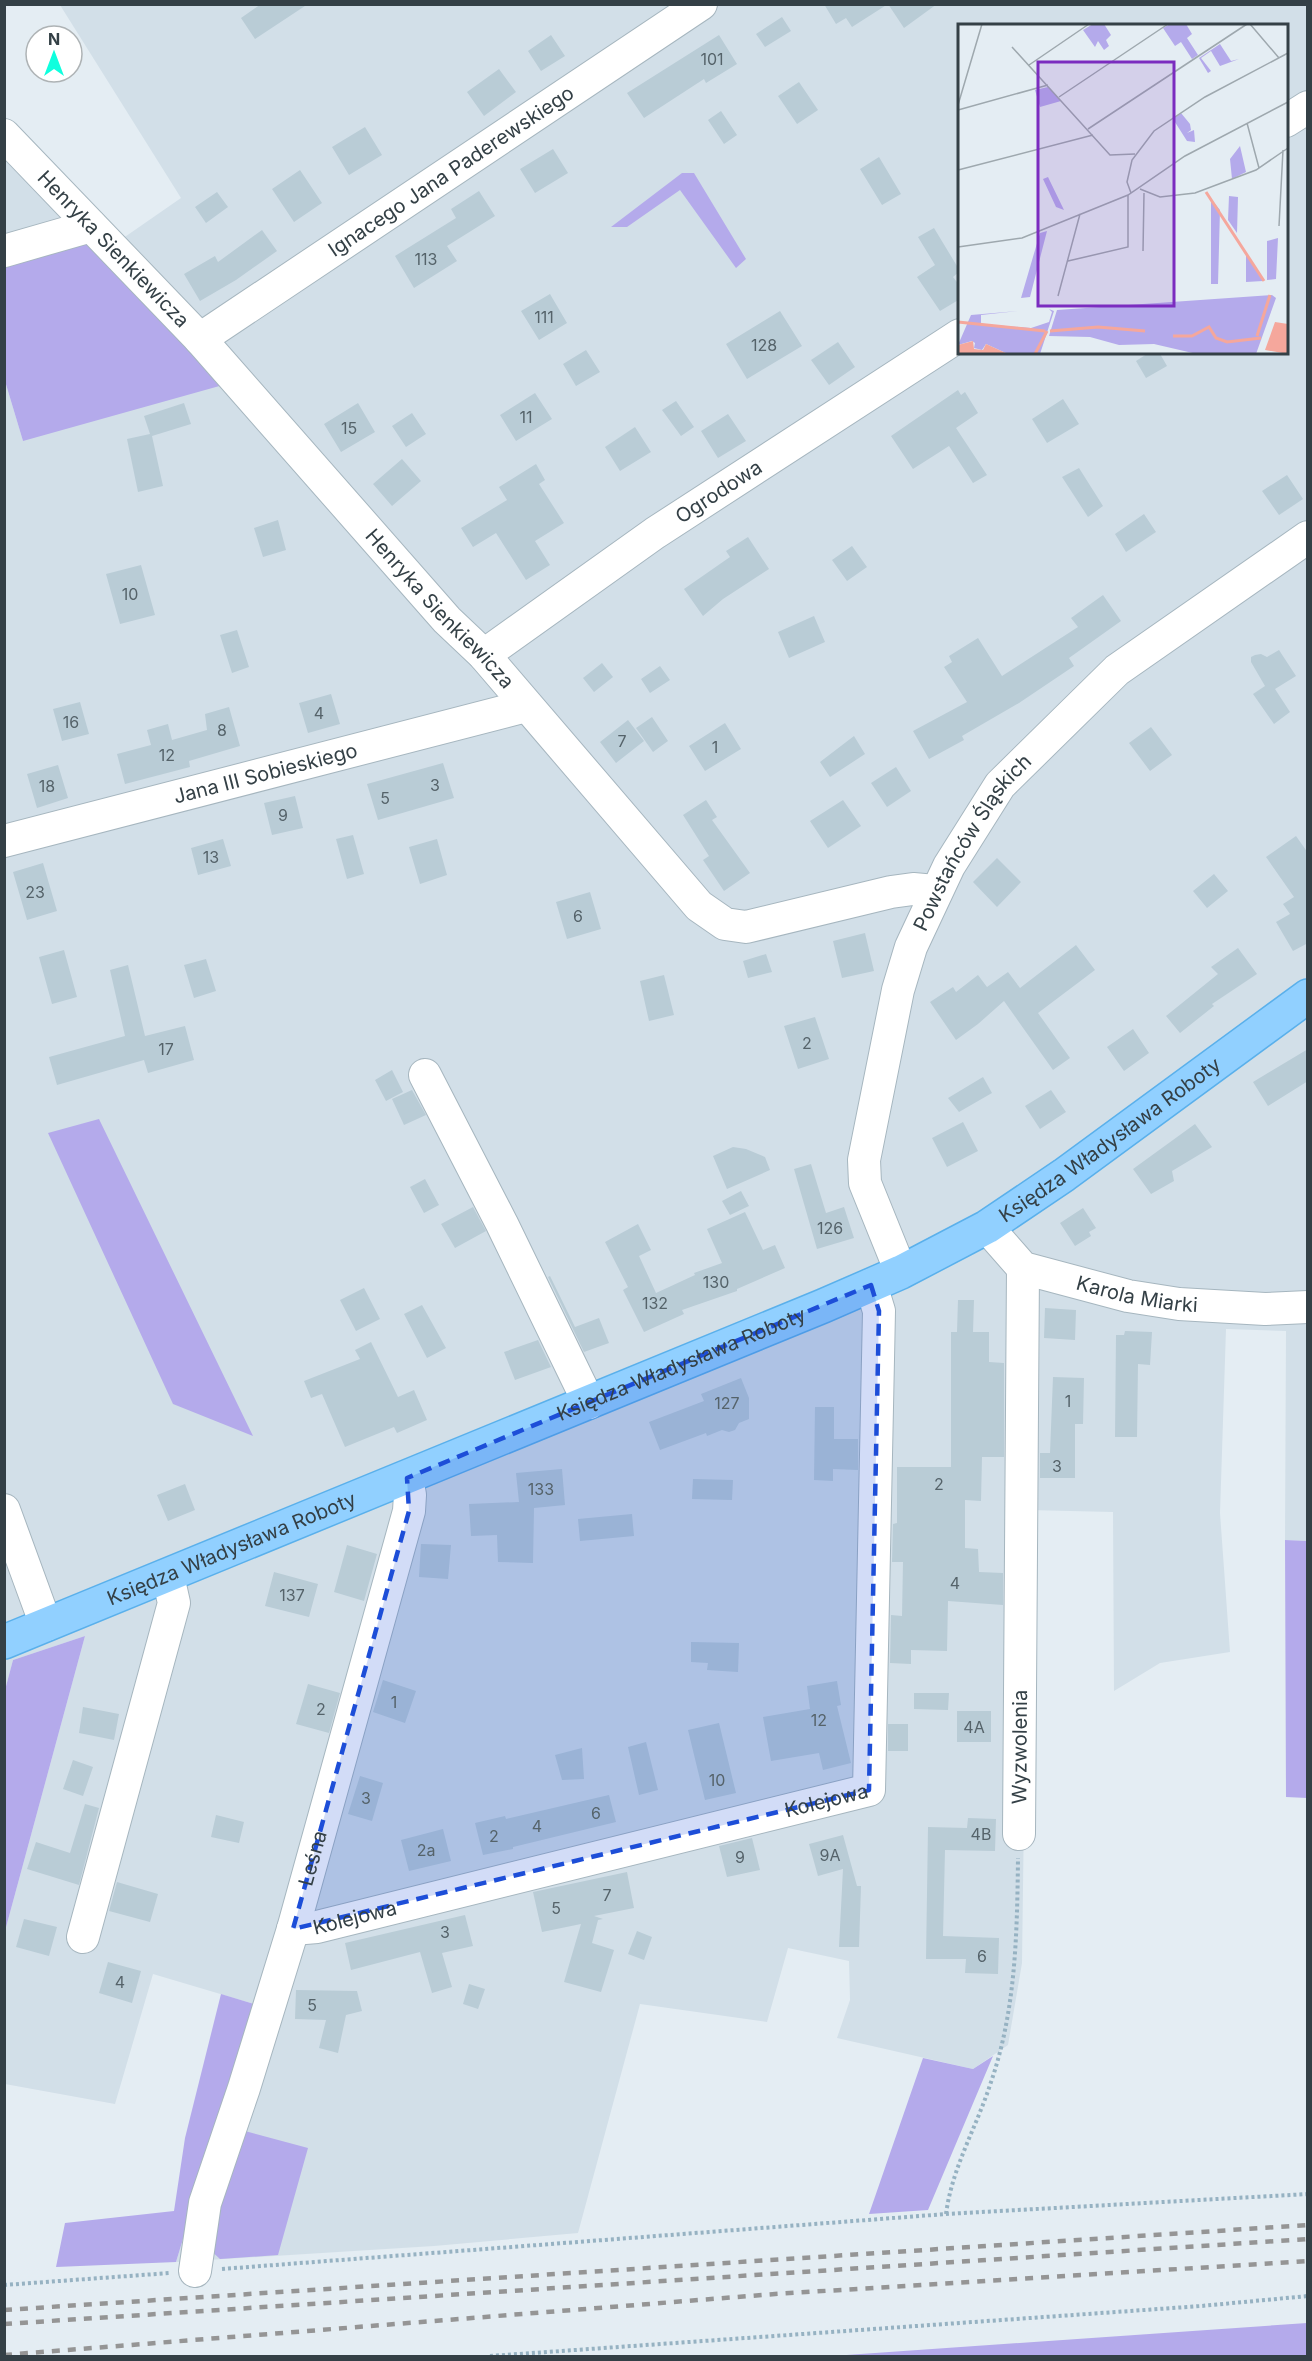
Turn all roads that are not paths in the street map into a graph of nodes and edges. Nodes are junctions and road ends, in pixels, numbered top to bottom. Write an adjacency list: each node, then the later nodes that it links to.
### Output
1 (701, 4): 8 (street, Ignacego Jana Paderewskiego)
2 (1308, 107): 3 (street)
3 (1288, 120)
4 (4, 135): 5 (street, Henryka Sienkiewicza)
5 (91, 226): 6 (street); 8 (street, Henryka Sienkiewicza)
6 (4, 251)
7 (958, 336): 10 (street, Ogrodowa)
8 (200, 339): 10 (street, Henryka Sienkiewicza)
9 (1308, 537): 13 (street, Powstańców Śląskich)
10 (484, 655): 11 (street, Henryka Sienkiewicza)
11 (526, 706): 12 (street, Jana III Sobieskiego); 13 (street, Henryka Sienkiewicza)
12 (4, 841)
13 (935, 891): 18 (street, Powstańców Śląskich)
14 (1308, 996): 16 (main road, Księdza Władysława Roboty)
15 (425, 1075): 21 (street)
16 (987, 1227): 17 (street); 18 (main road, Księdza Władysława Roboty)
17 (1023, 1268): 20 (street, Karola Miarki); 27 (street, Wyzwolenia)
18 (901, 1272): 19 (main road, Księdza Władysława Roboty)
19 (871, 1285): 21 (main road, Księdza Władysława Roboty); 28 (street, Kolejowa)
20 (1308, 1307)
21 (589, 1403): 22 (main road, Księdza Władysława Roboty)
22 (407, 1478): 24 (main road, Księdza Władysława Roboty); 28 (street, Leśna)
23 (4, 1510): 25 (street)
24 (168, 1576): 25 (main road, Księdza Władysława Roboty); 29 (street)
25 (46, 1625): 26 (main road, Księdza Władysława Roboty)
26 (4, 1642)
27 (1018, 1834)
28 (292, 1929): 30 (street, Leśna)
29 (83, 1937)
30 (195, 2271)

